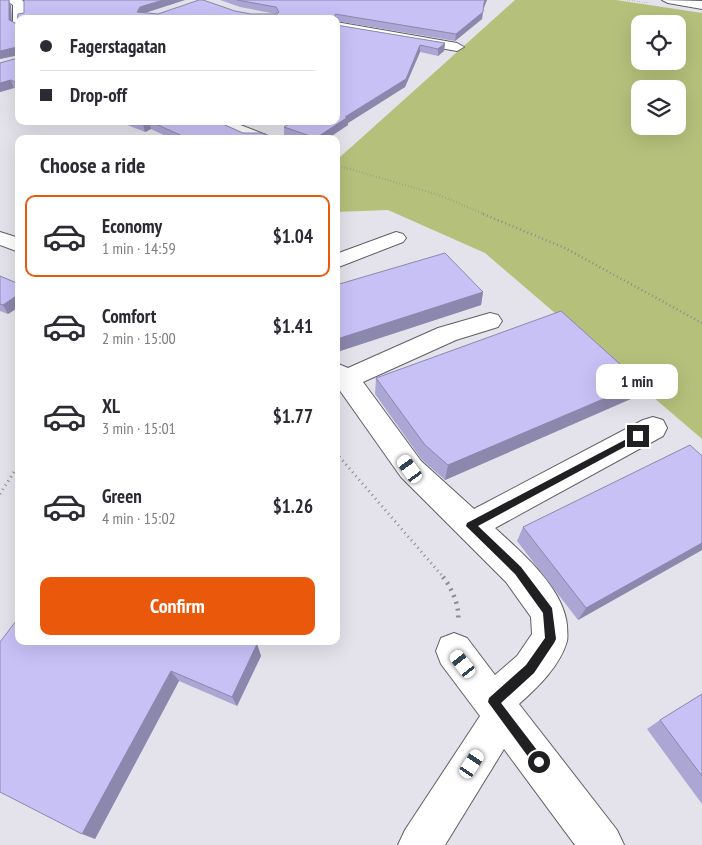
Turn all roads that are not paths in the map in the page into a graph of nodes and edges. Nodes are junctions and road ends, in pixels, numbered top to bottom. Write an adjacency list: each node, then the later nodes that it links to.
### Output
1 (11, 0): 4 (street)
2 (668, 0): 3 (street)
3 (702, 5)
4 (19, 15)
5 (340, 27): 6 (street)
6 (457, 47)
7 (225, 125): 8 (street)
8 (250, 135)
9 (0, 238): 11 (street)
10 (396, 238): 12 (street)
11 (15, 244)
12 (340, 260)
13 (490, 322): 14 (street)
14 (341, 376): 16 (street)
15 (653, 428): 16 (street)
16 (471, 526): 18 (street)
17 (454, 651): 18 (street)
18 (498, 709): 19 (street); 20 (street)
19 (420, 845)
20 (602, 845)

